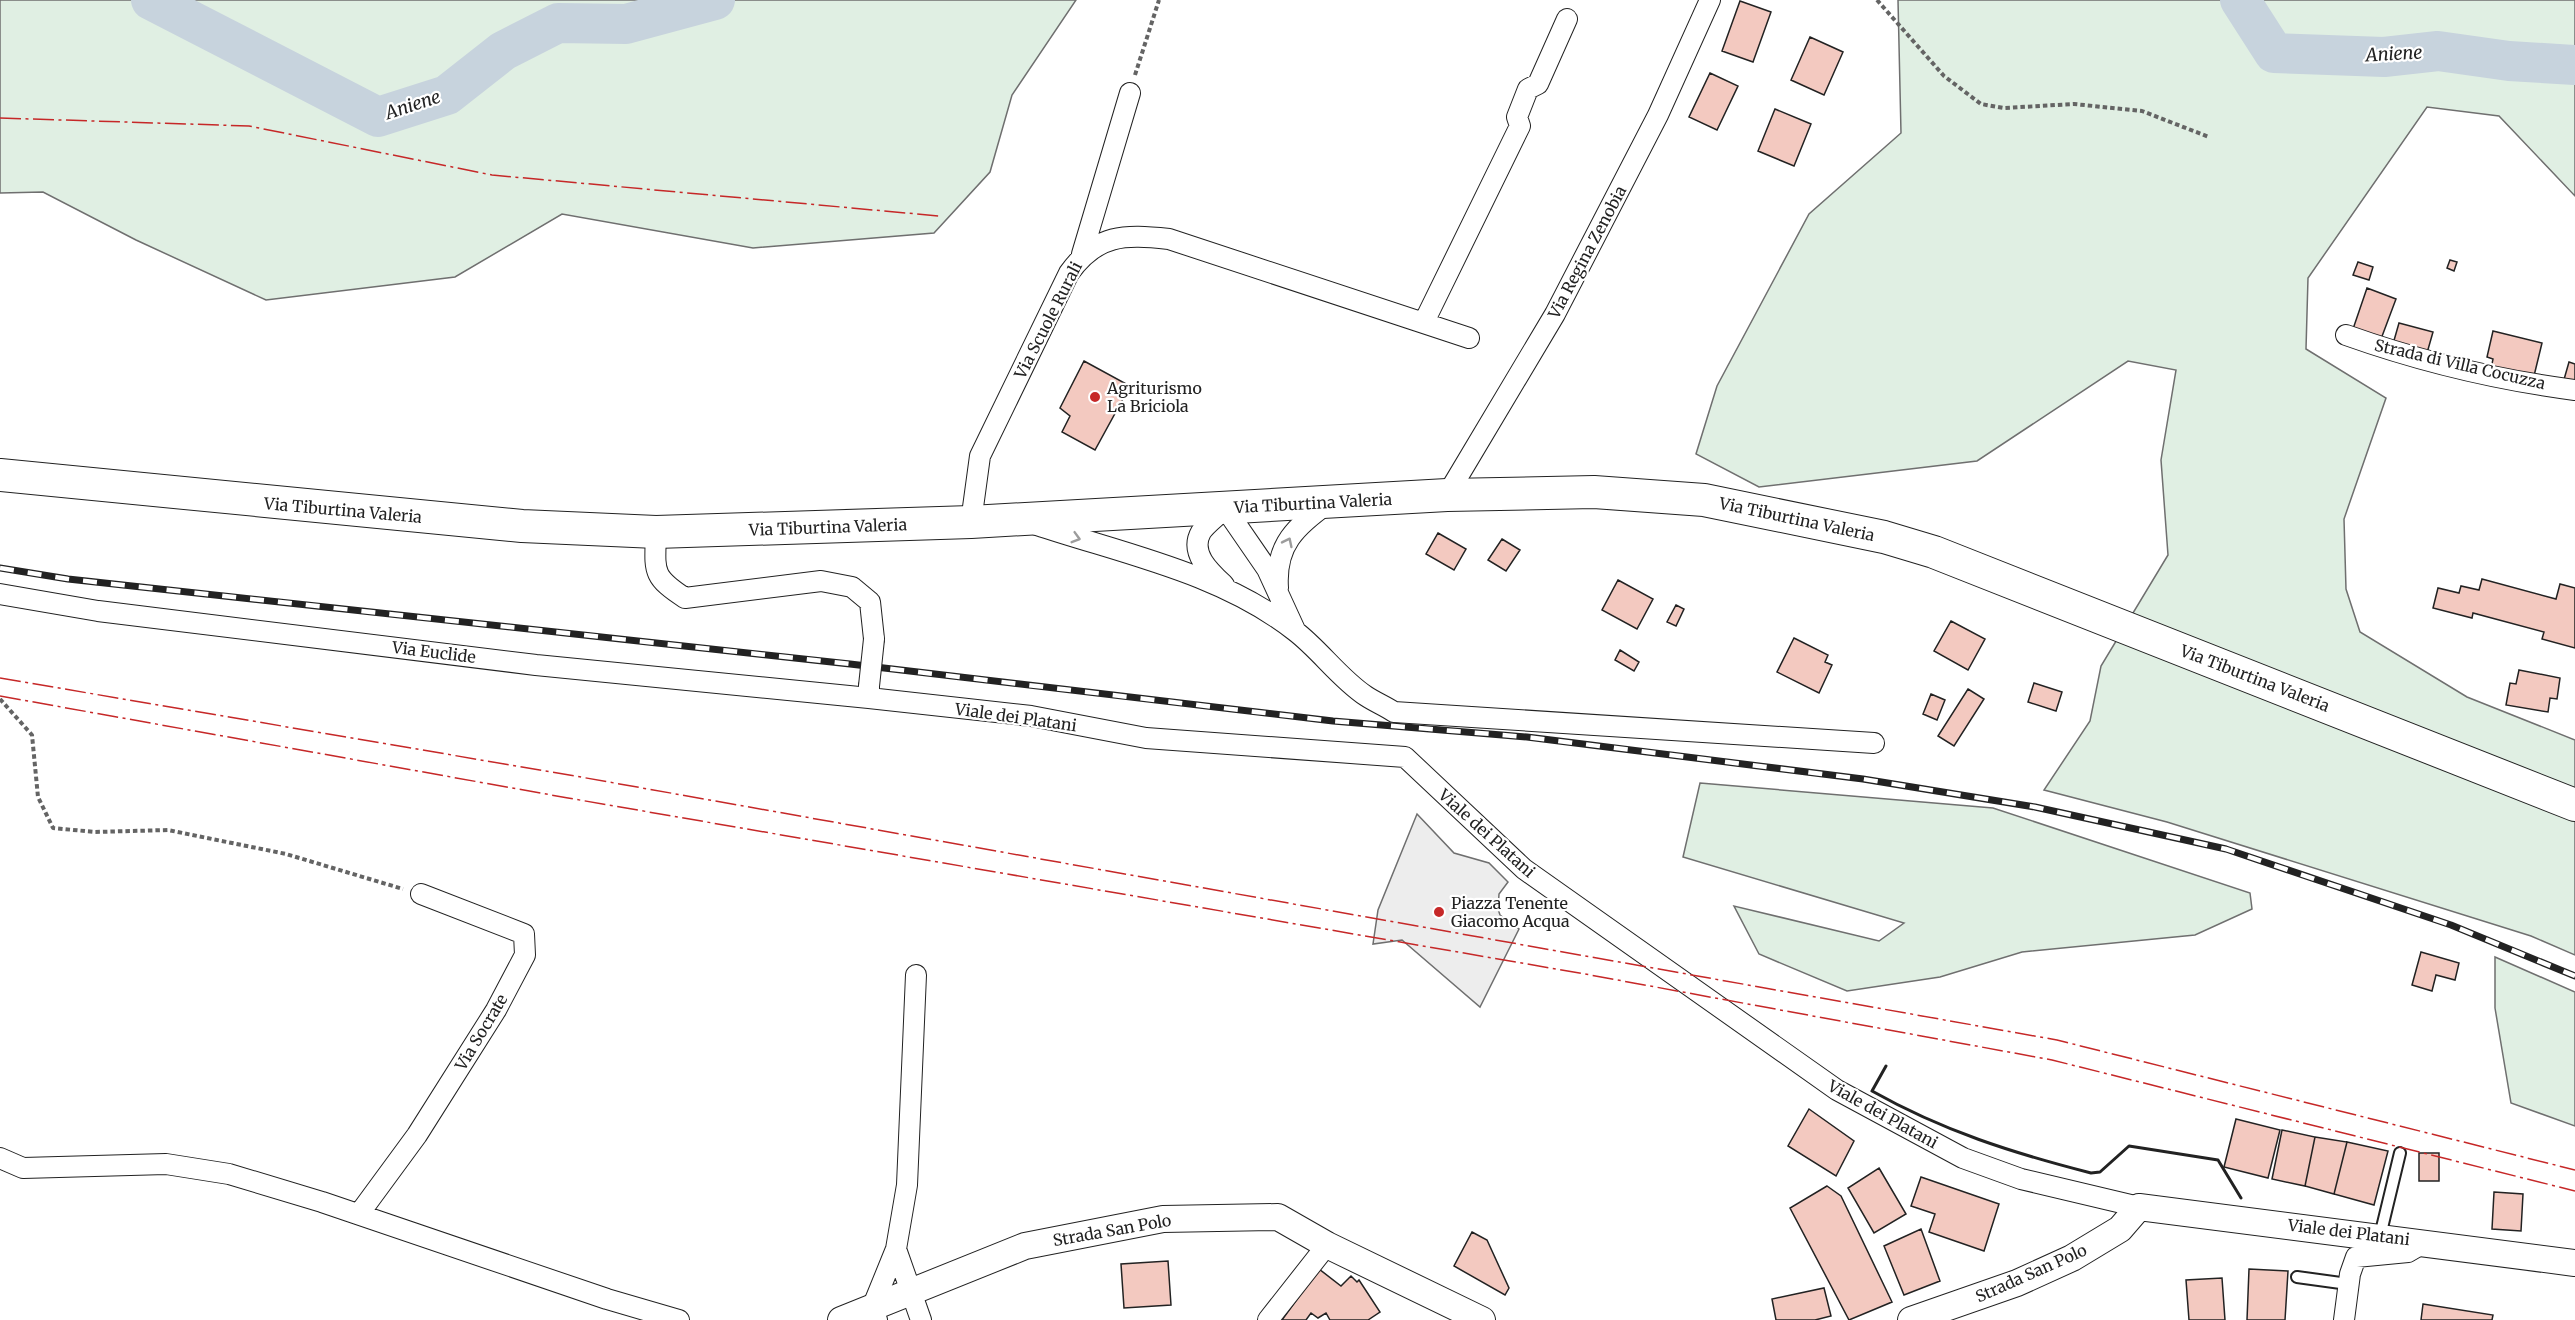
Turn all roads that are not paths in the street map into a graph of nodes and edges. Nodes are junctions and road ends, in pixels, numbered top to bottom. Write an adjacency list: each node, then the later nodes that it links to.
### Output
1 (1710, 0): 10 (street, Via Regina Zenobia)
2 (1568, 19): 5 (street)
3 (1130, 93): 4 (street)
4 (1082, 254): 5 (street, Via Scuole Rurali); 14 (street, Via Scuole Rurali)
5 (1424, 322): 7 (street, Via Scuole Rurali)
6 (2346, 335): 8 (street, Strada di Villa Cocuzza)
7 (1469, 338)
8 (2575, 390)
9 (0, 475): 15 (main road, Via Tiburtina Valeria)
10 (1447, 495): 11 (main road, Via Tiburtina Valeria); 22 (main road, Via Tiburtina Valeria)
11 (1328, 503): 12 (main road, Via Tiburtina Valeria); 18 (street, one-way to 11)
12 (1225, 508): 13 (main road, Via Tiburtina Valeria); 17 (street); 18 (street)
13 (1020, 520): 14 (main road, Via Tiburtina Valeria); 17 (street, one-way to 17)
14 (971, 522): 15 (main road, Via Tiburtina Valeria)
15 (656, 532): 20 (street, bridge)
16 (0, 594): 20 (street, Via Euclide)
17 (1234, 595): 19 (street)
18 (1279, 597): 19 (street)
19 (1295, 631): 21 (street)
20 (869, 692): 27 (street, Viale dei Platani)
21 (1874, 743)
22 (2575, 805)
23 (421, 894): 28 (street, Via Socrate)
24 (916, 975): 32 (street)
25 (2400, 1153): 29 (lane)
26 (0, 1158): 28 (street)
27 (2139, 1207): 29 (street, Viale dei Platani); 43 (street, Strada San Polo)
28 (359, 1214): 38 (street)
29 (2380, 1236): 30 (street, Viale dei Platani)
30 (2425, 1242): 33 (street, Viale dei Platani); 35 (street)
31 (1327, 1245): 36 (street, Strada San Polo); 41 (street); 42 (street, Strada San Polo)
32 (896, 1249): 36 (street); 37 (street)
33 (2575, 1263)
34 (2297, 1277): 35 (lane)
35 (2348, 1284): 44 (street)
36 (911, 1293): 37 (street, Strada San Polo); 40 (street)
37 (875, 1314): 39 (street, Strada San Polo)
38 (679, 1320)
39 (841, 1320)
40 (921, 1320)
41 (1268, 1320)
42 (1482, 1320)
43 (1911, 1320)
44 (2344, 1320)

